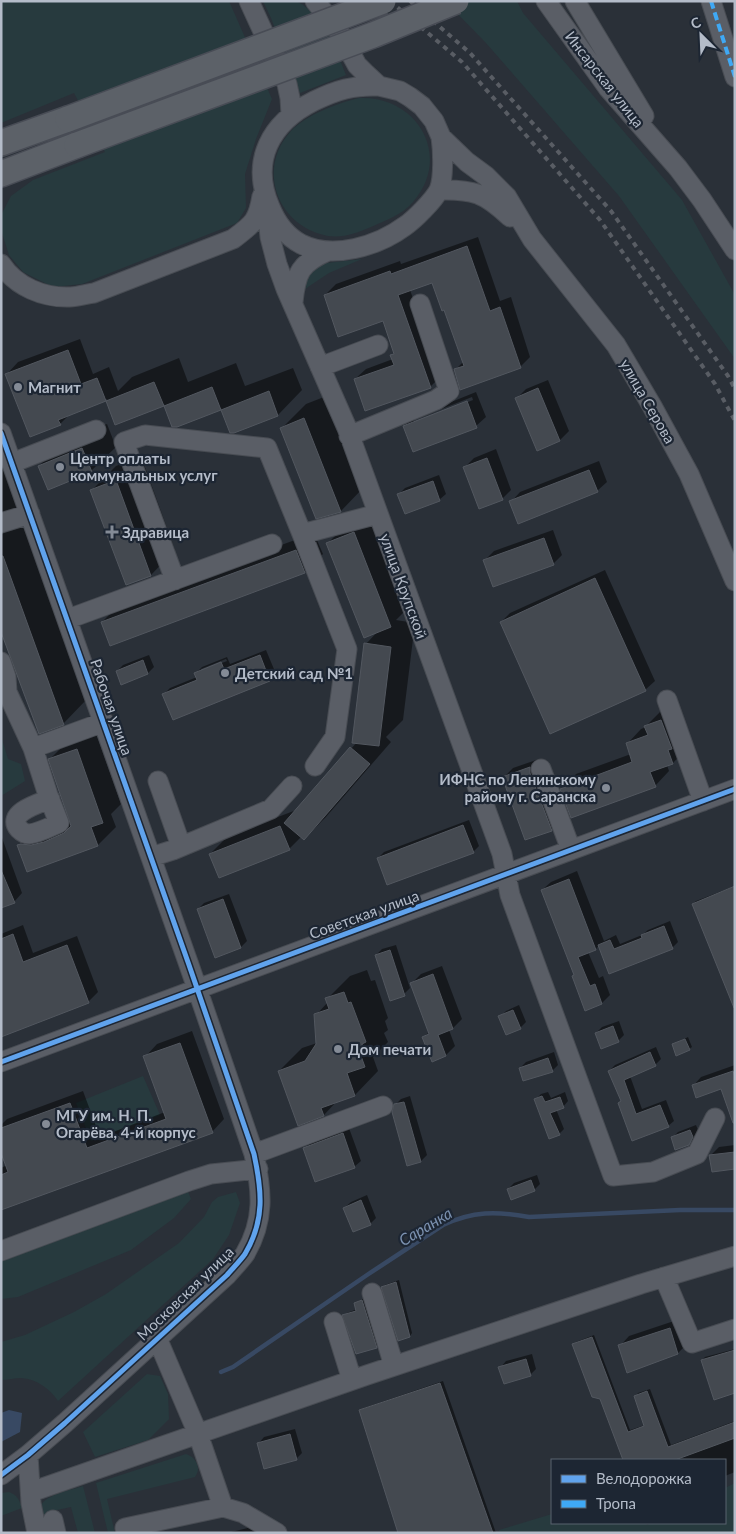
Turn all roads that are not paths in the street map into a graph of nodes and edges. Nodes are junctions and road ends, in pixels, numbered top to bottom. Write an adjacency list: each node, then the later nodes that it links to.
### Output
1 (248, 1): 10 (street)
2 (315, 1): 9 (street, улица Серова)
3 (383, 1): 12 (main road, bridge)
4 (456, 1): 14 (main road, bridge)
5 (546, 1): 13 (street, Инсарская улица)
6 (575, 1): 13 (street, Инсарская улица)
7 (711, 1): 8 (street)
8 (735, 77)
9 (379, 86): 10 (street); 11 (street, улица Серова)
10 (291, 114): 16 (street)
11 (441, 138): 15 (street); 17 (street, улица Серова)
12 (1, 142)
13 (666, 154): 18 (street, Инсарская улица)
14 (7, 174)
15 (438, 190): 17 (street, улица Серова); 19 (street)
16 (265, 194): 19 (street); 20 (street); 21 (street, улица Крупской)
17 (532, 239): 35 (street, улица Серова)
18 (735, 250)
19 (328, 251): 21 (street)
20 (1, 264)
21 (293, 302): 24 (street, улица Крупской)
22 (420, 304): 27 (street)
23 (378, 345): 24 (street)
24 (320, 367): 27 (street, улица Крупской)
25 (96, 430): 28 (street)
26 (1, 433): 28 (street, Рабочая улица)
27 (349, 436): 30 (street, улица Крупской)
28 (12, 463): 29 (street, Рабочая улица)
29 (30, 514): 31 (street); 36 (street, Рабочая улица)
30 (378, 514): 32 (street); 51 (street, улица Крупской)
31 (1, 523)
32 (302, 534): 34 (street); 41 (street)
33 (272, 544): 34 (street)
34 (175, 580): 36 (street)
35 (735, 581)
36 (68, 619): 39 (street, Рабочая улица)
37 (1, 662): 40 (street)
38 (668, 700): 47 (street)
39 (104, 722): 40 (street); 50 (street, Рабочая улица)
40 (33, 748): 46 (street)
41 (315, 766)
42 (541, 769): 49 (street)
43 (158, 781): 48 (street)
44 (292, 786): 48 (street)
45 (735, 789): 47 (street, Советская улица)
46 (50, 799)
47 (703, 801): 49 (street, Советская улица)
48 (181, 846): 50 (street)
49 (571, 850): 51 (street, Советская улица)
50 (151, 857): 52 (street, Рабочая улица)
51 (506, 874): 52 (street, Советская улица); 55 (street, улица Крупской)
52 (197, 989): 53 (street, Советская улица); 56 (street, Московская улица)
53 (1, 1062)
54 (384, 1106): 56 (street)
55 (715, 1118)
56 (256, 1162): 57 (street); 63 (street, Московская улица)
57 (1, 1251)
58 (735, 1256): 59 (street)
59 (664, 1278): 62 (street); 64 (street)
60 (372, 1293): 64 (street)
61 (334, 1322): 65 (street)
62 (735, 1329)
63 (158, 1338): 66 (street); 67 (street, Московская улица)
64 (394, 1366): 65 (street)
65 (352, 1380): 66 (street)
66 (198, 1434): 69 (street); 70 (street)
67 (28, 1454): 68 (street, Московская улица); 69 (street)
68 (1, 1475)
69 (31, 1492): 72 (street)
70 (224, 1507): 71 (street); 73 (street)
71 (126, 1528)
72 (37, 1533)
73 (277, 1533)

